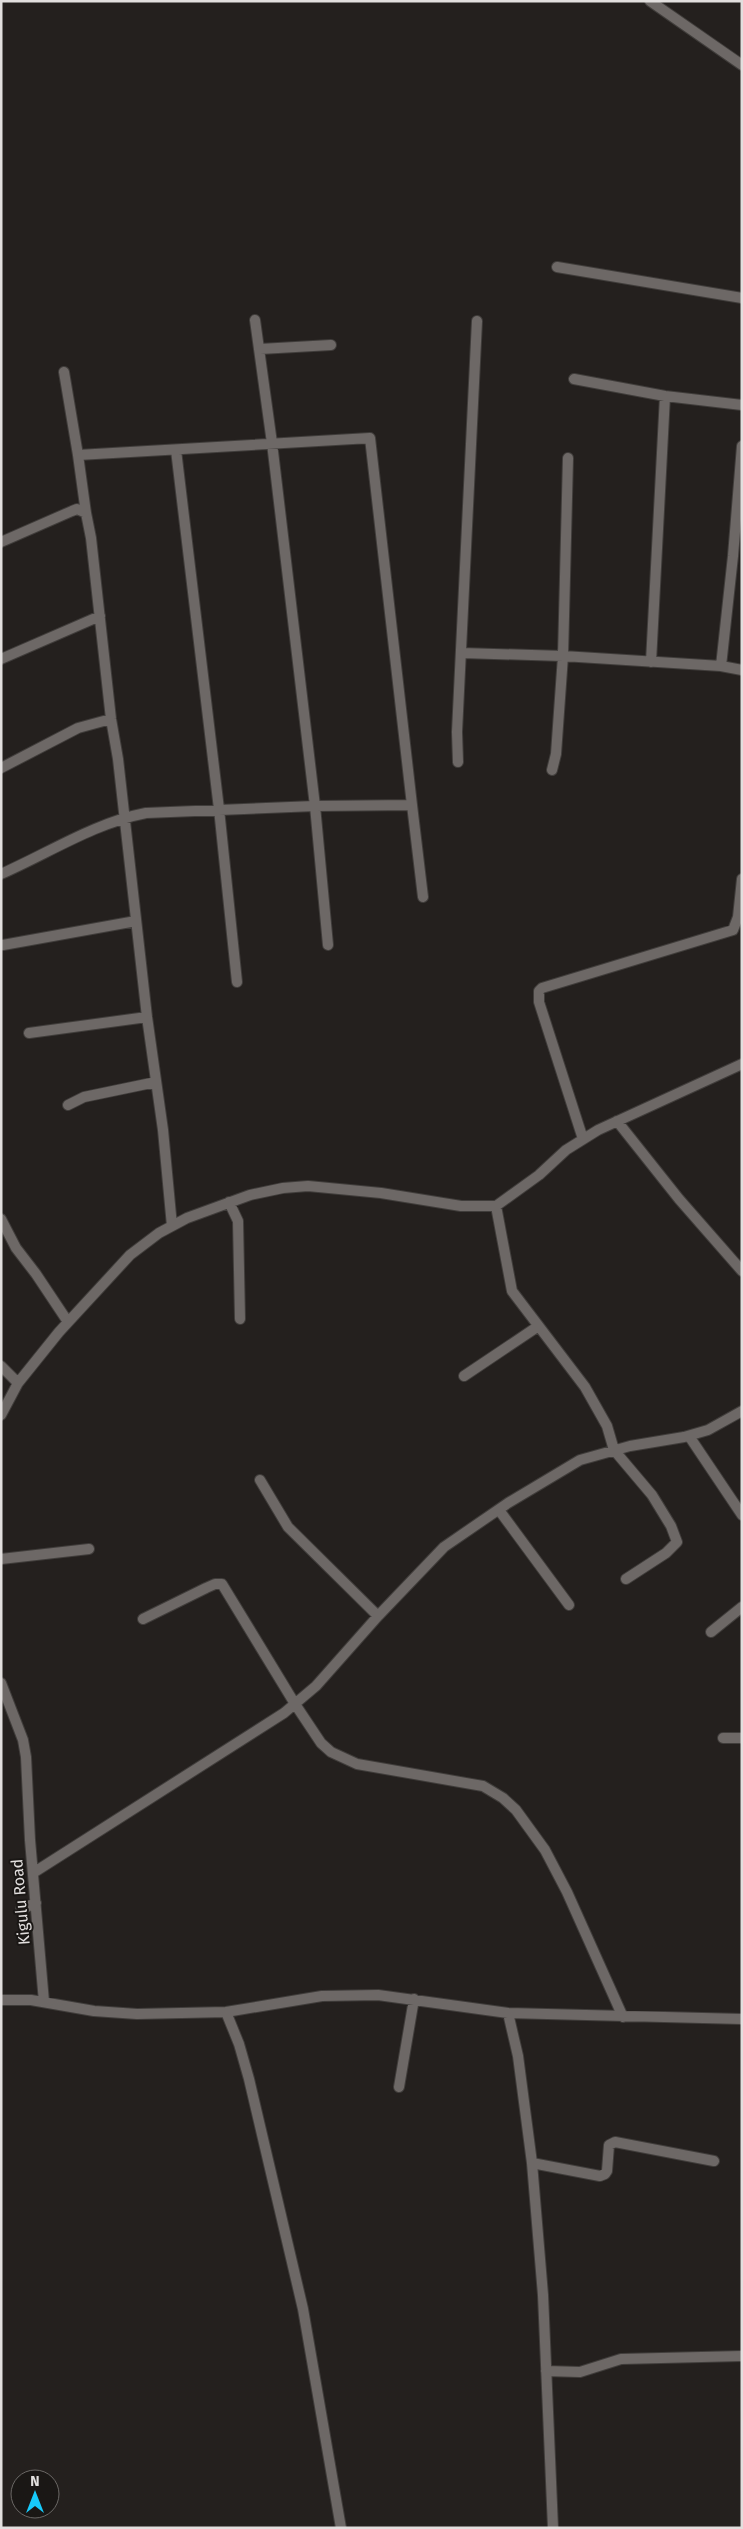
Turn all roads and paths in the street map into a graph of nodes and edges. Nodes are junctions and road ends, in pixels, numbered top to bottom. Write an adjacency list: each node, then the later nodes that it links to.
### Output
1 (664, 1): 2 (street)
2 (652, 3): 3 (street)
3 (742, 65)
4 (556, 266): 5 (street)
5 (742, 298)
6 (255, 320): 9 (street)
7 (477, 321): 22 (street)
8 (331, 345): 9 (street)
9 (260, 349): 14 (street)
10 (64, 372): 17 (street)
11 (574, 379): 12 (street)
12 (665, 396): 13 (street); 25 (street)
13 (742, 405)
14 (272, 444): 16 (street); 32 (street); 33 (street)
15 (742, 446): 26 (street)
16 (176, 450): 17 (street); 34 (street)
17 (78, 455): 19 (street)
18 (568, 458): 23 (street)
19 (86, 513): 20 (street); 21 (street)
20 (1, 542)
21 (100, 616): 24 (street); 28 (street)
22 (462, 653): 23 (street); 29 (street)
23 (563, 656): 25 (street); 31 (street)
24 (1, 659)
25 (651, 662): 26 (street)
26 (721, 666): 27 (street)
27 (742, 670)
28 (111, 720): 30 (street); 35 (street)
29 (458, 762)
30 (1, 768)
31 (552, 770)
32 (412, 805): 33 (street); 38 (street)
33 (315, 806): 34 (street); 40 (street)
34 (219, 809): 35 (street); 42 (street)
35 (125, 817): 36 (street); 39 (street)
36 (1, 874)
37 (742, 879): 49 (street)
38 (423, 897)
39 (136, 921): 41 (street); 43 (street)
40 (328, 945)
41 (3, 946)
42 (237, 982)
43 (147, 1017): 44 (street); 46 (street)
44 (29, 1033)
45 (742, 1064): 48 (street)
46 (156, 1082): 47 (street); 53 (street)
47 (68, 1105)
48 (617, 1121): 49 (street); 54 (street)
49 (583, 1139): 51 (street)
50 (230, 1202): 51 (street); 53 (street); 55 (street)
51 (496, 1206): 57 (street)
52 (1, 1219): 56 (street)
53 (172, 1226): 56 (street)
54 (742, 1271)
55 (240, 1319)
56 (68, 1322): 60 (street)
57 (537, 1327): 59 (street); 64 (street)
58 (1, 1366): 60 (street)
59 (464, 1376)
60 (18, 1383): 62 (street)
61 (742, 1411): 63 (street)
62 (1, 1415)
63 (689, 1436): 64 (street); 67 (street)
64 (614, 1450): 66 (street); 70 (street)
65 (260, 1480): 73 (street)
66 (499, 1510): 71 (street); 73 (street)
67 (742, 1515)
68 (90, 1549): 69 (street)
69 (1, 1559)
70 (626, 1579)
71 (570, 1605)
72 (742, 1607): 75 (street)
73 (378, 1616): 77 (street)
74 (143, 1619): 77 (street)
75 (711, 1632)
76 (1, 1683): 80 (street, Kigulu Road)
77 (295, 1704): 80 (street); 88 (street)
78 (723, 1738): 79 (street)
79 (742, 1738)
80 (33, 1873): 81 (street, Kigulu Road)
81 (36, 1903): 82 (street); 85 (street, Kigulu Road)
82 (22, 1909)
83 (414, 1999): 86 (street); 87 (street); 90 (street)
84 (1, 2000): 85 (street)
85 (44, 2002): 86 (street)
86 (226, 2012): 95 (street)
87 (508, 2013): 88 (street); 92 (street)
88 (623, 2017): 89 (street)
89 (742, 2018)
90 (399, 2086)
91 (714, 2161): 92 (street)
92 (532, 2163): 94 (street)
93 (742, 2356): 94 (street)
94 (546, 2371): 96 (street)
95 (341, 2528)
96 (553, 2528)

